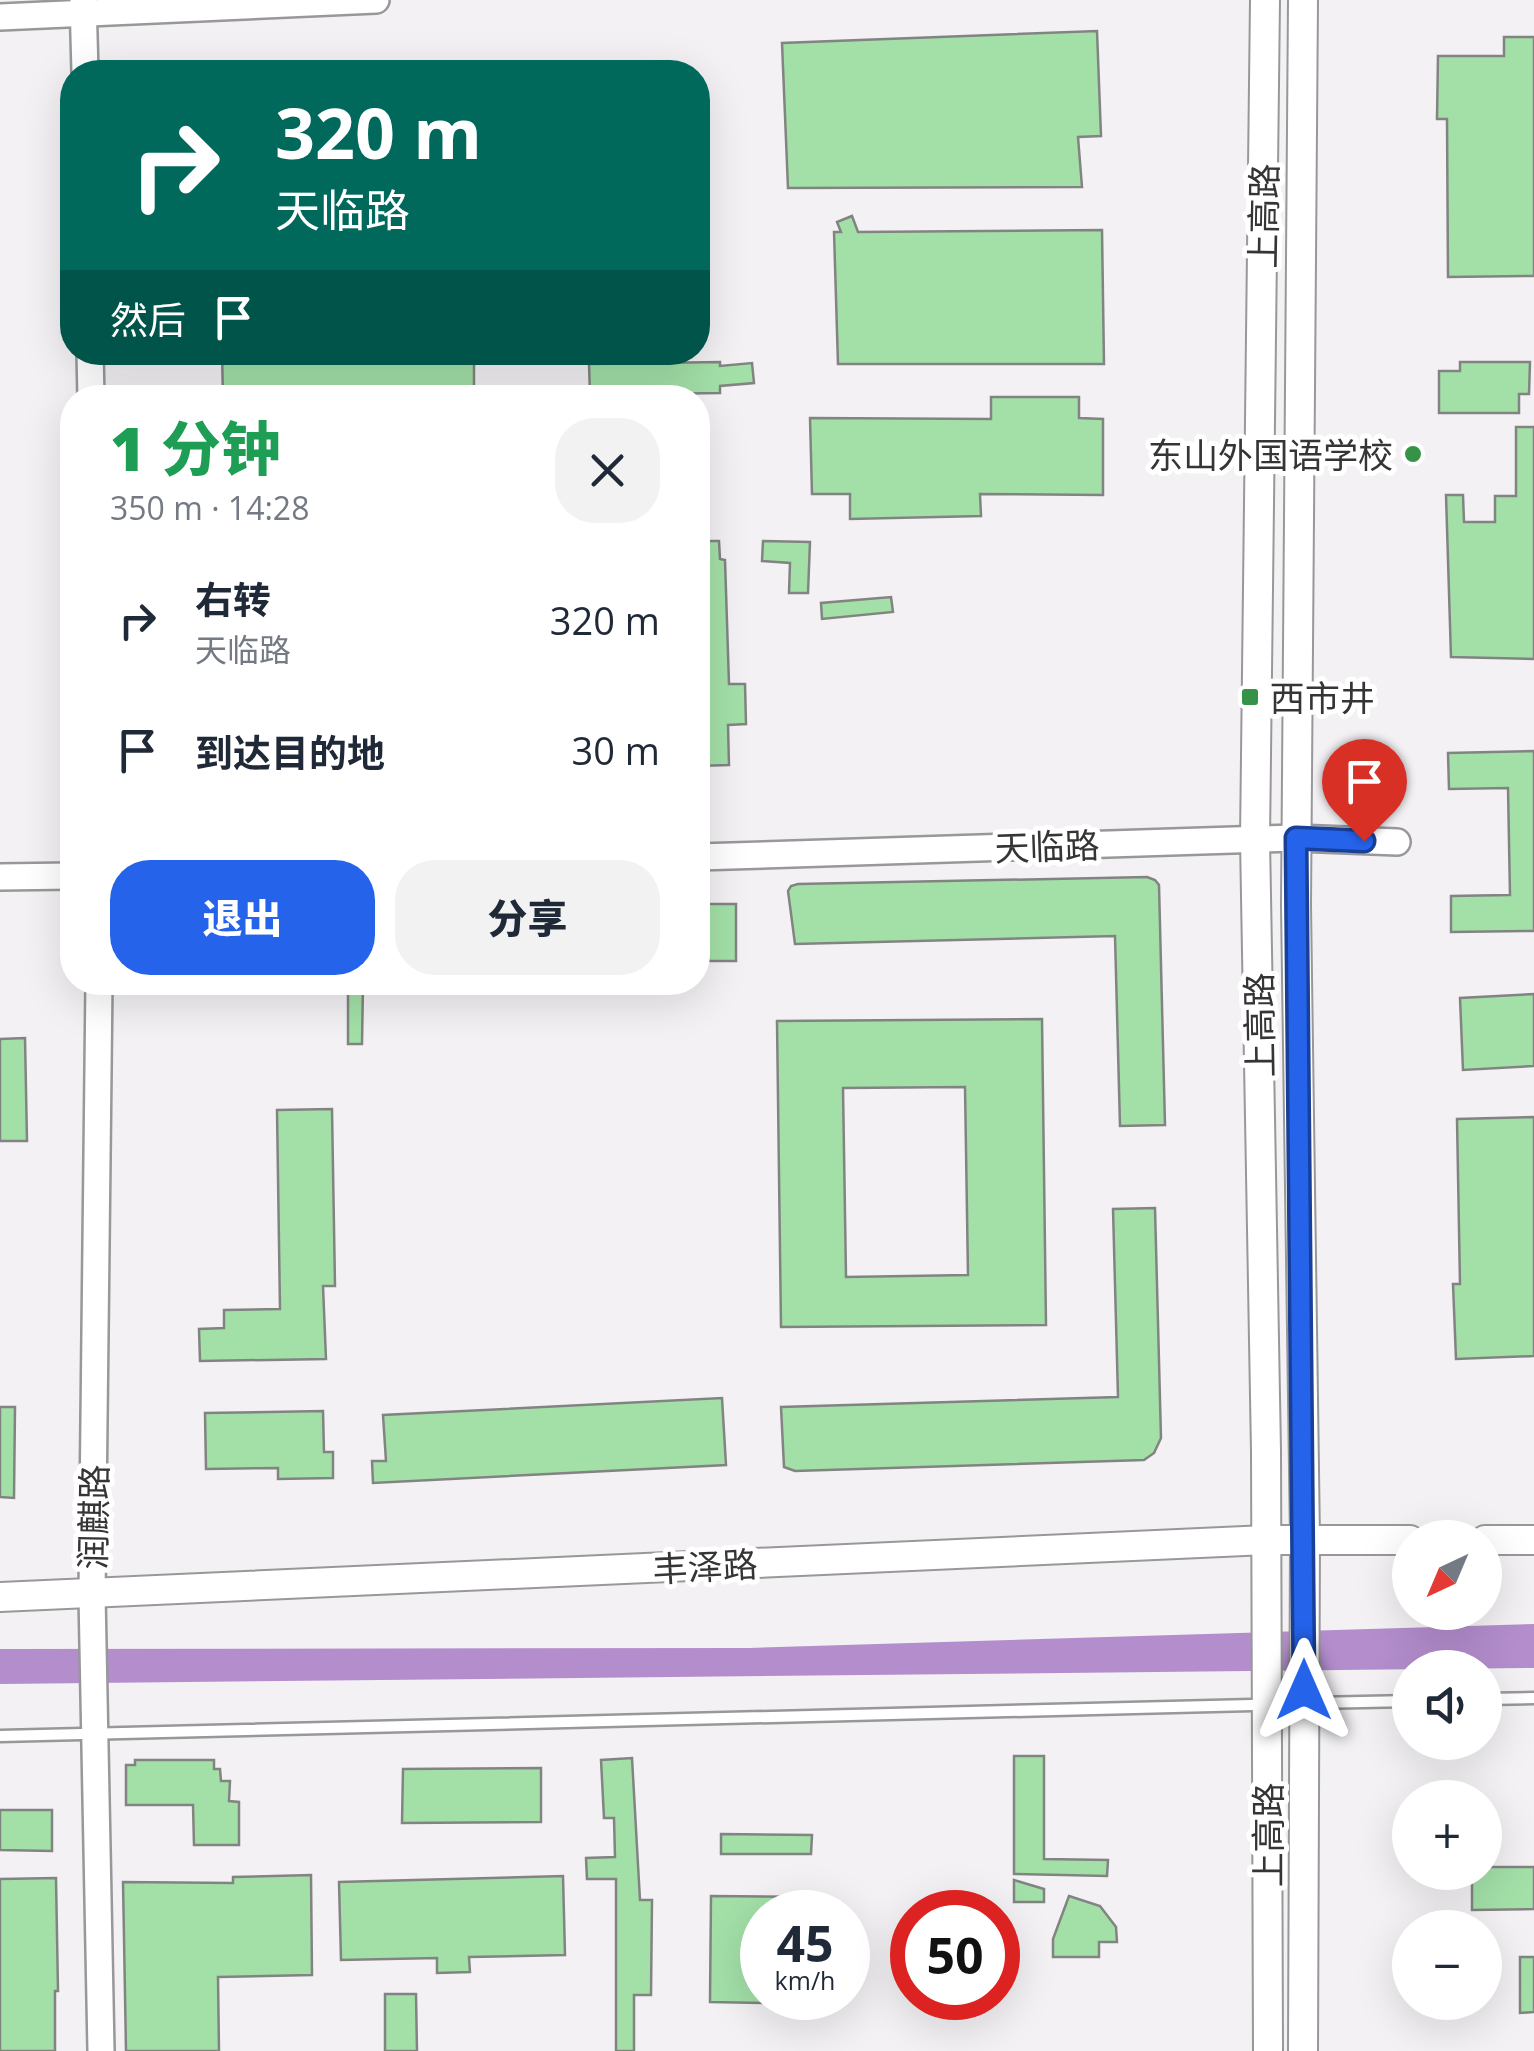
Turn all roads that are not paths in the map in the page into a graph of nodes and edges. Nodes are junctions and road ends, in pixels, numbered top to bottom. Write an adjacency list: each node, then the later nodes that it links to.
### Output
1 (376, 0): 4 (street)
2 (1265, 0): 8 (main road, 上高路)
3 (1303, 0): 7 (main road, 上高路)
4 (84, 7): 5 (street); 6 (street)
5 (0, 16)
6 (85, 60)
7 (1296, 838): 8 (street, 天临路); 9 (street, 天临路); 15 (main road, 上高路)
8 (1255, 840): 10 (street, 天临路); 14 (main road, 上高路)
9 (1397, 842)
10 (710, 857)
11 (60, 876): 12 (street)
12 (0, 877)
13 (99, 995): 19 (street, 润麒路)
14 (1267, 1540): 15 (main road, 丰泽路); 19 (main road, 丰泽路); 24 (main road, 上高路)
15 (1305, 1540): 16 (main road, 丰泽路); 29 (main road, 上高路)
16 (1392, 1540)
17 (1502, 1540): 18 (main road)
18 (1534, 1540)
19 (92, 1595): 20 (main road, 丰泽路); 25 (street, 润麒路)
20 (0, 1597)
21 (1534, 1698): 22 (lane)
22 (1502, 1699)
23 (1392, 1701): 24 (lane, bridge)
24 (1280, 1704): 25 (lane); 28 (main road, 上高路)
25 (95, 1734): 26 (lane); 27 (street, 润麒路)
26 (0, 1736)
27 (101, 2051)
28 (1268, 2051)
29 (1303, 2051)

